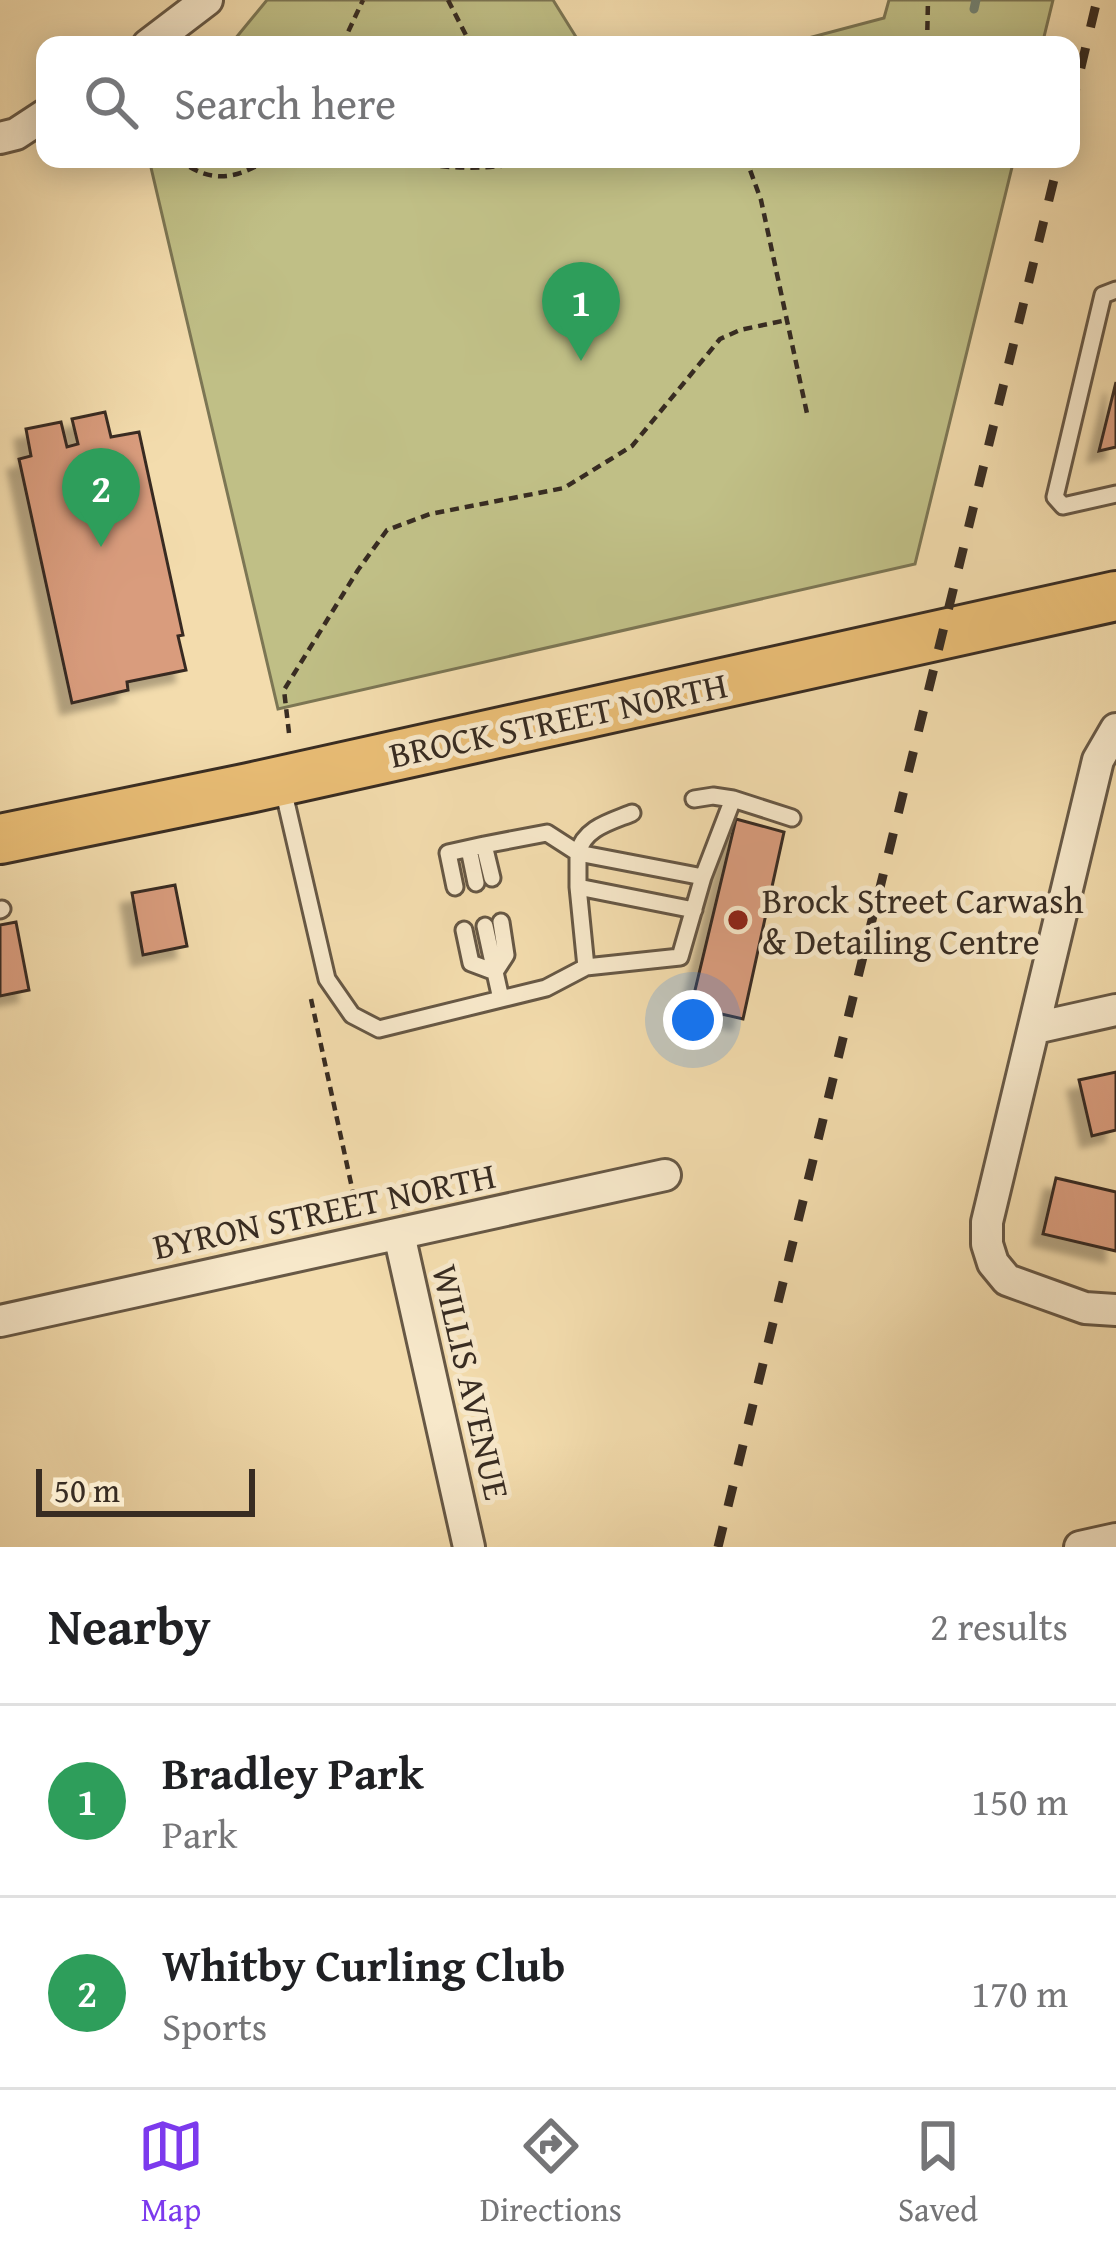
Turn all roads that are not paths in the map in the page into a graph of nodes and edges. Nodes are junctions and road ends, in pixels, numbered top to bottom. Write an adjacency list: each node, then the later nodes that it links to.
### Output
1 (207, 0): 2 (street)
2 (160, 36)
3 (36, 121): 4 (street)
4 (0, 138)
5 (1116, 290): 6 (lane)
6 (1116, 494)
7 (1116, 596): 9 (main road, BROCK STREET NORTH)
8 (1116, 730): 28 (street)
9 (281, 780): 14 (main road, BROCK STREET NORTH); 26 (lane)
10 (694, 799): 11 (lane)
11 (733, 799): 13 (lane); 17 (lane)
12 (632, 813): 16 (lane)
13 (792, 818)
14 (0, 839)
15 (476, 847): 16 (lane); 18 (lane); 19 (lane)
16 (578, 853): 17 (lane); 20 (lane)
17 (703, 877): 21 (lane)
18 (484, 880)
19 (454, 886)
20 (578, 887): 21 (lane); 24 (lane)
21 (694, 910): 24 (lane)
22 (493, 924): 25 (lane)
23 (464, 929): 25 (lane)
24 (586, 967): 26 (lane)
25 (495, 972): 26 (lane)
26 (500, 999)
27 (1116, 1010): 28 (street)
28 (1035, 1028): 31 (street)
29 (665, 1175): 30 (street, BYRON STREET NORTH)
30 (399, 1234): 32 (street, BYRON STREET NORTH); 34 (street, WILLIS AVENUE)
31 (1116, 1310)
32 (0, 1321)
33 (1116, 1539): 35 (street)
34 (470, 1547)
35 (1080, 1547)

